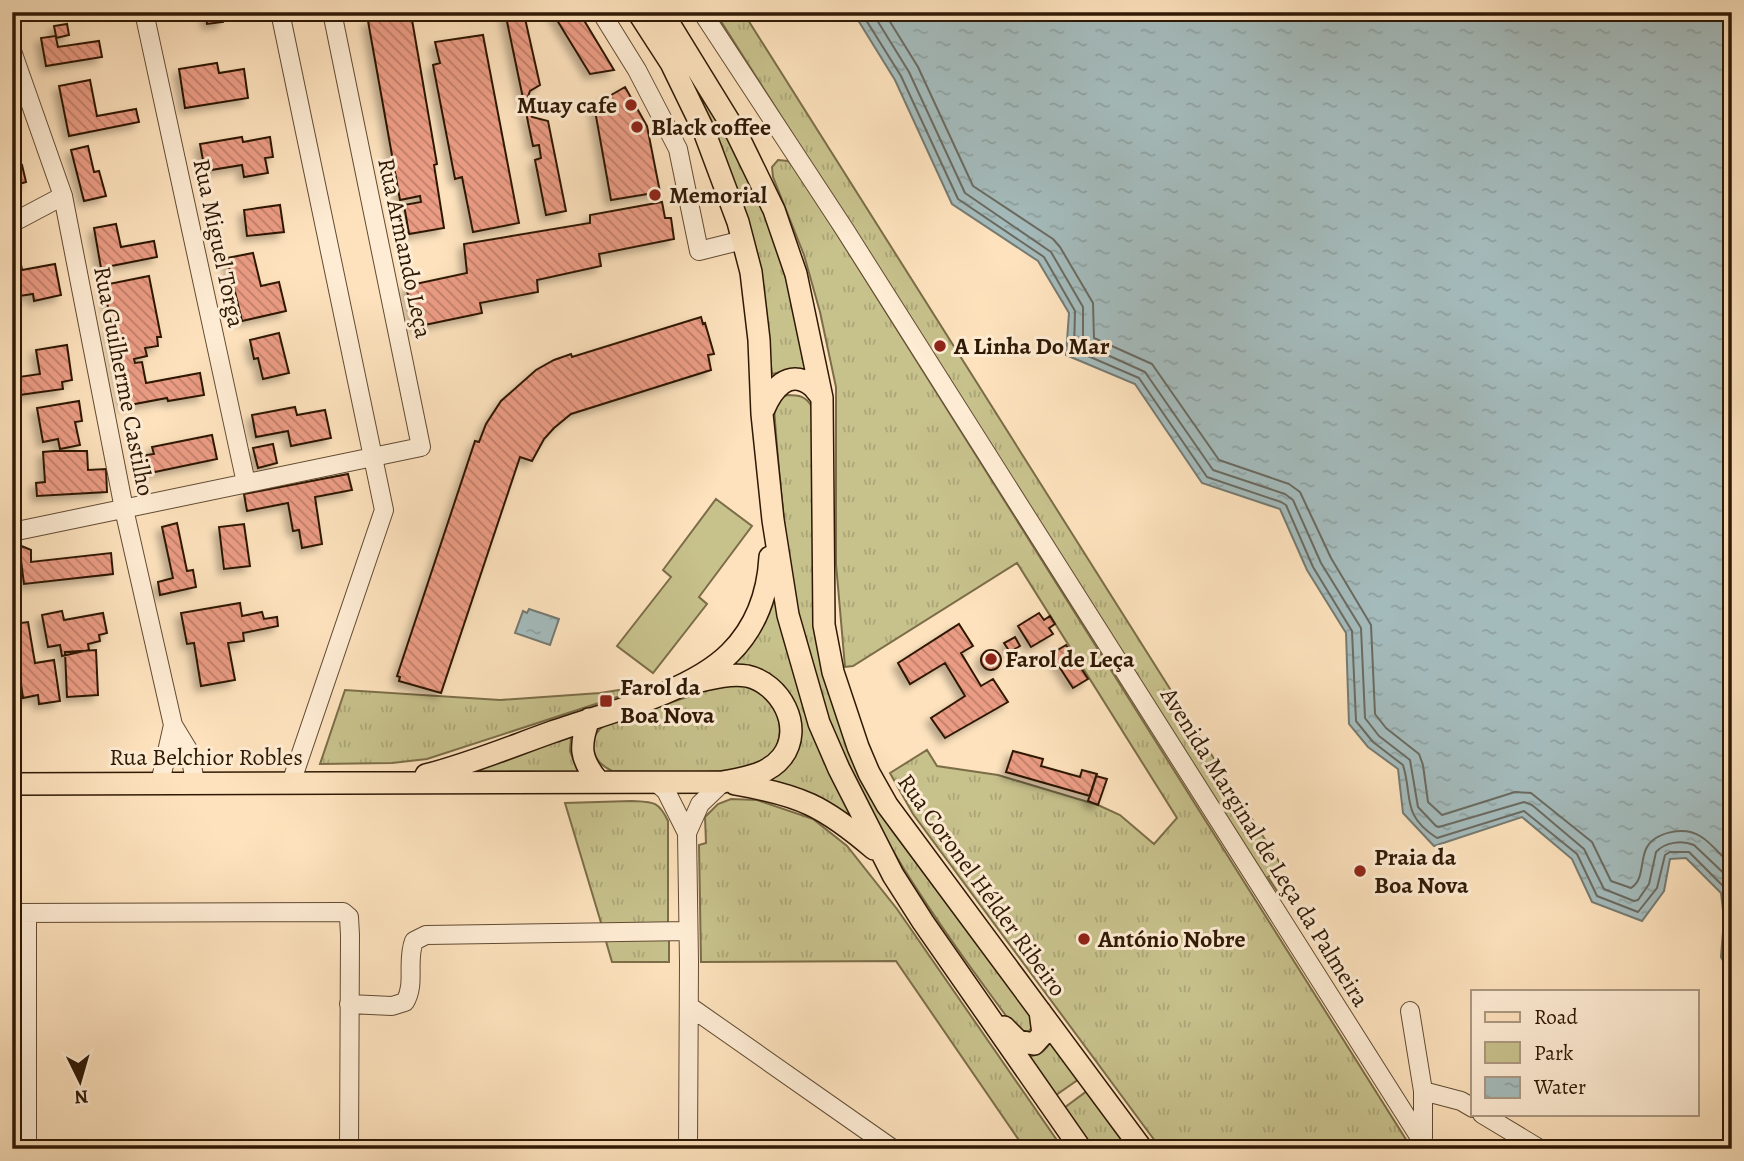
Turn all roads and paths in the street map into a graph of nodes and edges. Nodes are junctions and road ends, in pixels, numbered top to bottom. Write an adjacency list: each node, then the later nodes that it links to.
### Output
1 (144, 12): 15 (street, Rua Miguel Torga)
2 (280, 12): 14 (street)
3 (332, 12): 14 (street, Rua Armando Leça)
4 (601, 12): 11 (street)
5 (638, 12): 11 (main road)
6 (662, 12): 12 (main road, Rua Coronel Hélder Ribeiro)
7 (702, 12): 42 (street, Avenida Marginal de Leça da Palmeira)
8 (12, 51): 9 (street, Rua Guilherme Castilho)
9 (62, 196): 10 (street); 16 (street, Rua Guilherme Castilho)
10 (12, 223)
11 (743, 240): 13 (main road)
12 (822, 398): 13 (main road); 37 (main road, Rua Coronel Hélder Ribeiro)
13 (762, 414): 17 (main road)
14 (373, 457): 15 (street, Rua Armando Leça); 28 (street)
15 (246, 484): 16 (street, Rua Armando Leça)
16 (124, 509): 18 (street, Rua Armando Leça); 21 (street, Rua Guilherme Castilho)
17 (773, 520): 19 (main road, Rua Belchior Robles); 31 (main road)
18 (12, 532)
19 (687, 684): 20 (main road, Rua Belchior Robles); 25 (main road, Rua Belchior Robles)
20 (589, 719): 22 (main road); 23 (main road, Rua Belchior Robles)
21 (173, 724): 26 (street, Rua Guilherme Castilho); 27 (street, Rua Guilherme Castilho)
22 (598, 781): 23 (main road, Rua Belchior Robles); 24 (main road, Rua Belchior Robles)
23 (399, 782): 28 (main road, Rua Belchior Robles)
24 (656, 782): 25 (main road, Rua Belchior Robles); 30 (street)
25 (723, 782): 30 (street); 31 (main road, Rua Belchior Robles)
26 (160, 783): 27 (main road, Rua Belchior Robles); 29 (main road, Rua Belchior Robles)
27 (195, 783): 28 (main road, Rua Belchior Robles)
28 (291, 783)
29 (12, 784)
30 (687, 833): 33 (street)
31 (881, 855): 36 (main road)
32 (20, 913): 34 (street); 43 (street)
33 (688, 931): 34 (street); 35 (street)
34 (349, 1004): 44 (street)
35 (689, 1006): 45 (street); 46 (street)
36 (985, 1008): 37 (main road); 47 (main road)
37 (1040, 1010): 48 (main road, Rua Coronel Hélder Ribeiro)
38 (1410, 1011): 39 (street)
39 (1423, 1091): 40 (street); 42 (street)
40 (1471, 1107)
41 (1485, 1116): 49 (street)
42 (1425, 1145)
43 (27, 1149)
44 (349, 1149)
45 (688, 1149)
46 (893, 1149)
47 (1081, 1149)
48 (1142, 1149)
49 (1540, 1149)

